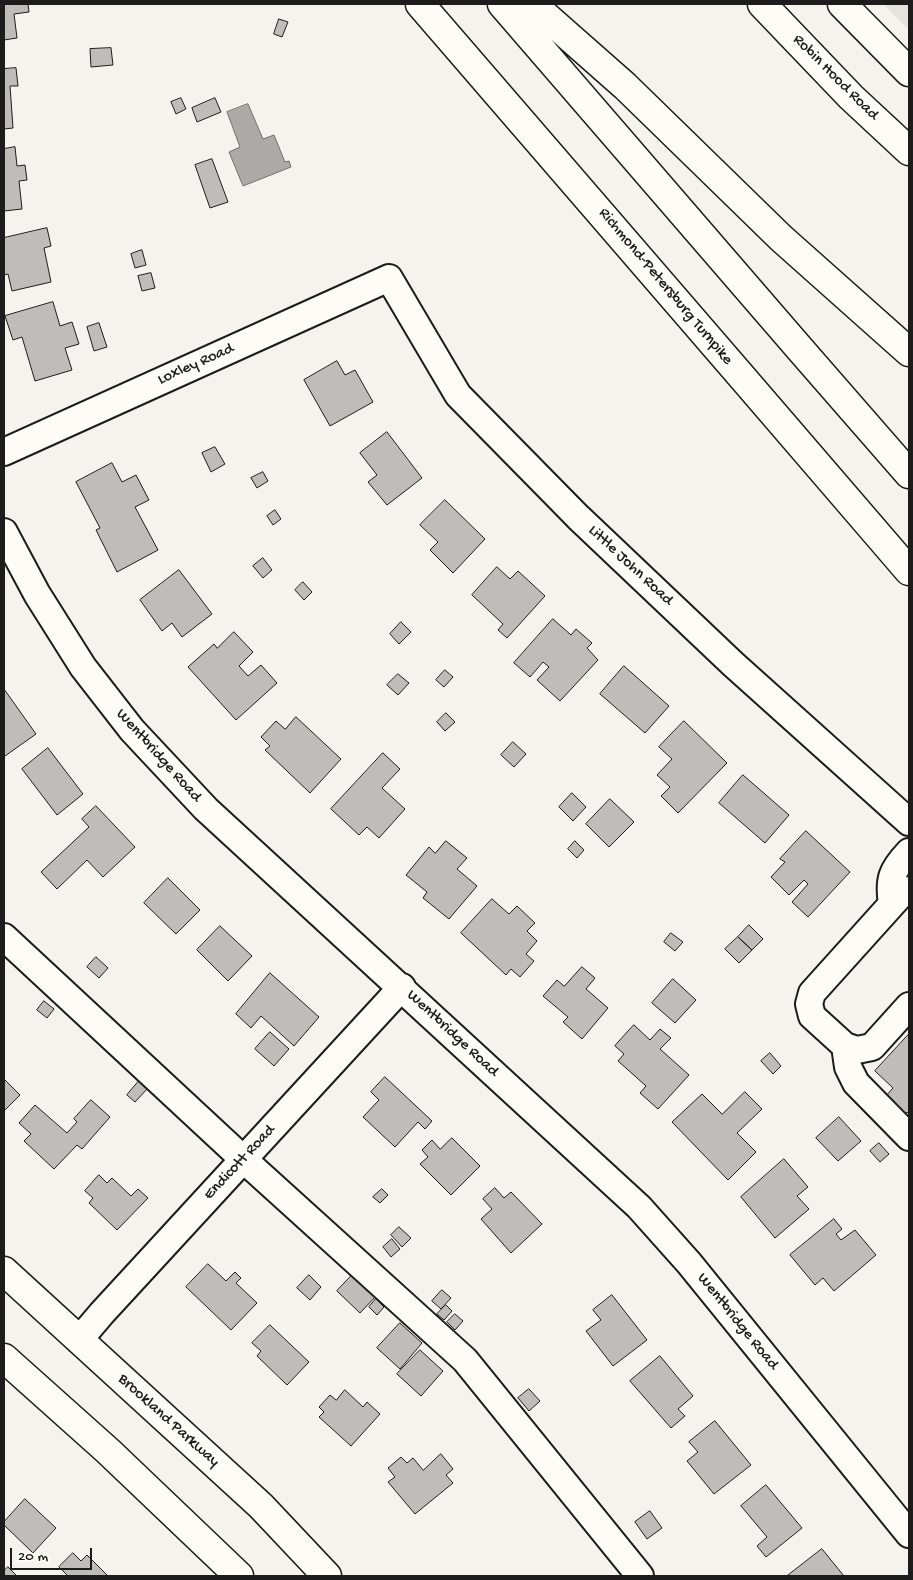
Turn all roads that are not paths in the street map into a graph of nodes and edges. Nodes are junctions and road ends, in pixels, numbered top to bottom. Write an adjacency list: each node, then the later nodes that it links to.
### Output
1 (420, 4): 13 (main road, Richmond-Petersburg Turnpike)
2 (502, 4): 11 (main road)
3 (532, 4): 9 (main road)
4 (762, 4): 7 (main road, Robin Hood Road)
5 (842, 4): 6 (main road)
6 (909, 72)
7 (909, 151)
8 (389, 278): 10 (street, Loxley Road); 14 (street, Little John Road)
9 (909, 352)
10 (4, 452)
11 (909, 474)
12 (4, 532): 18 (street, Wentbridge Road)
13 (909, 571)
14 (909, 822)
15 (909, 852): 16 (street)
16 (901, 897): 20 (street)
17 (4, 937): 22 (street)
18 (402, 987): 22 (street, Endicott Road); 26 (street, Wentbridge Road)
19 (909, 1006): 20 (street)
20 (845, 1046): 21 (street)
21 (909, 1137)
22 (244, 1159): 24 (street, Endicott Road); 29 (street)
23 (4, 1271): 24 (main road, Brookland Parkway)
24 (79, 1340): 28 (main road, Brookland Parkway)
25 (4, 1358): 27 (main road)
26 (909, 1534)
27 (239, 1576)
28 (326, 1576)
29 (640, 1576)

